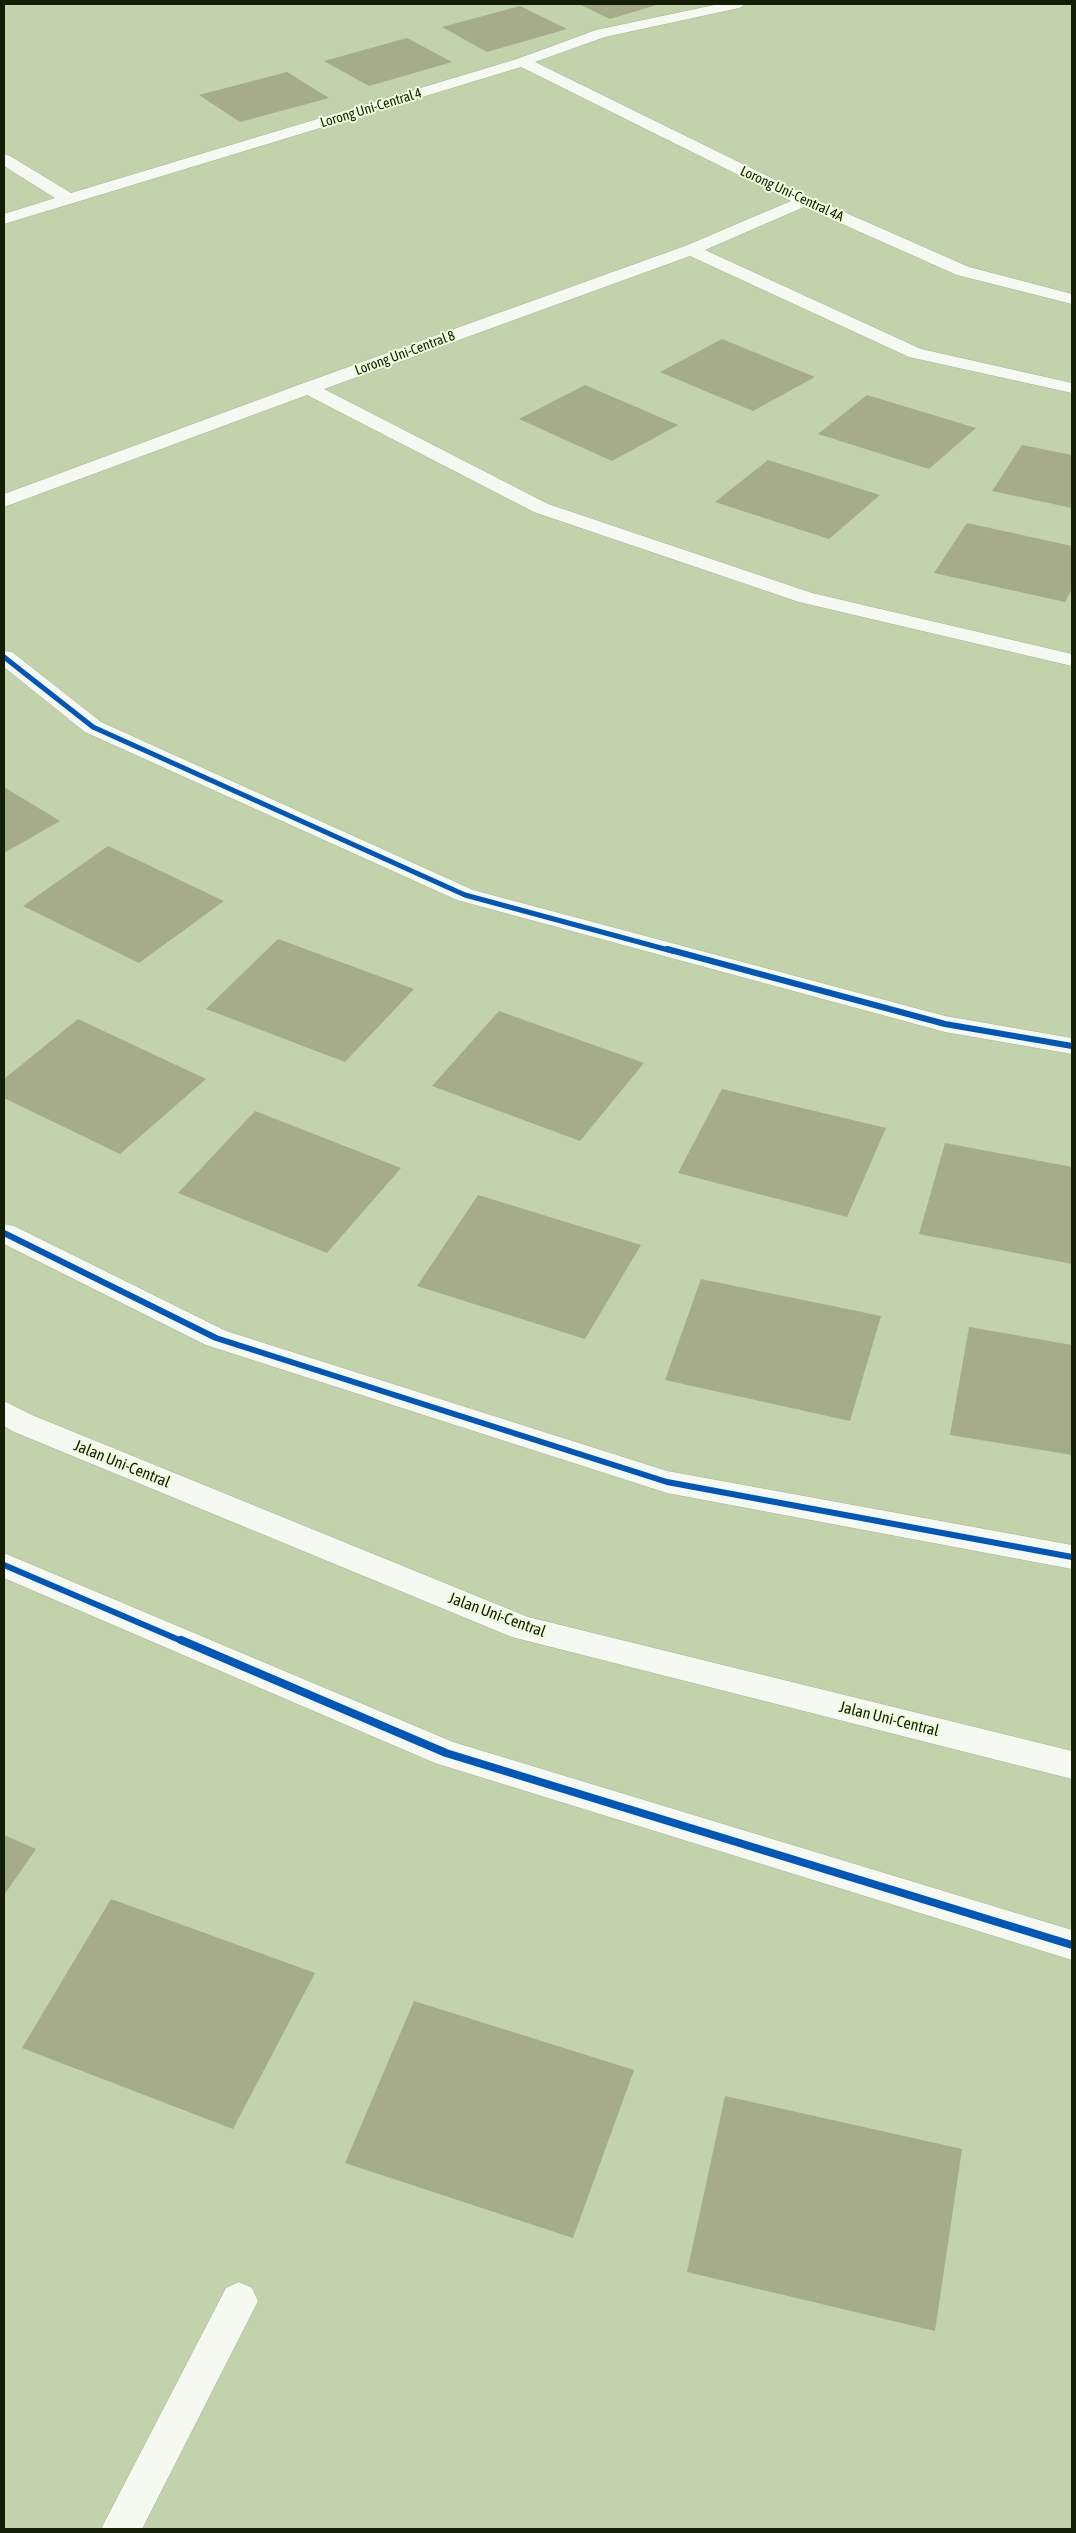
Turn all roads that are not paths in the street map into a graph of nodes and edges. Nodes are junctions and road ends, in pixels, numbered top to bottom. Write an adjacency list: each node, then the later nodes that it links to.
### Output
1 (739, 4): 2 (street, Lorong Uni-Central 4)
2 (522, 62): 4 (street, Lorong Uni-Central 4); 5 (street, Lorong Uni-Central 4A)
3 (4, 159): 4 (street)
4 (68, 199): 6 (street, Lorong Uni-Central 4)
5 (804, 201): 7 (street, Lorong Uni-Central 8); 8 (street, Lorong Uni-Central 4A)
6 (4, 218)
7 (691, 250): 9 (street, Lorong Uni-Central 8); 10 (street)
8 (1072, 299)
9 (308, 388): 11 (street, Lorong Uni-Central 8); 13 (street)
10 (1072, 388)
11 (4, 501)
12 (4, 657): 14 (street)
13 (1072, 660)
14 (1072, 1046)
15 (4, 1233): 17 (street)
16 (4, 1412): 19 (street, Jalan Uni-Central)
17 (1072, 1557)
18 (4, 1565): 20 (street)
19 (1072, 1765)
20 (1072, 1945)
21 (239, 2301): 22 (street)
22 (122, 2529)

